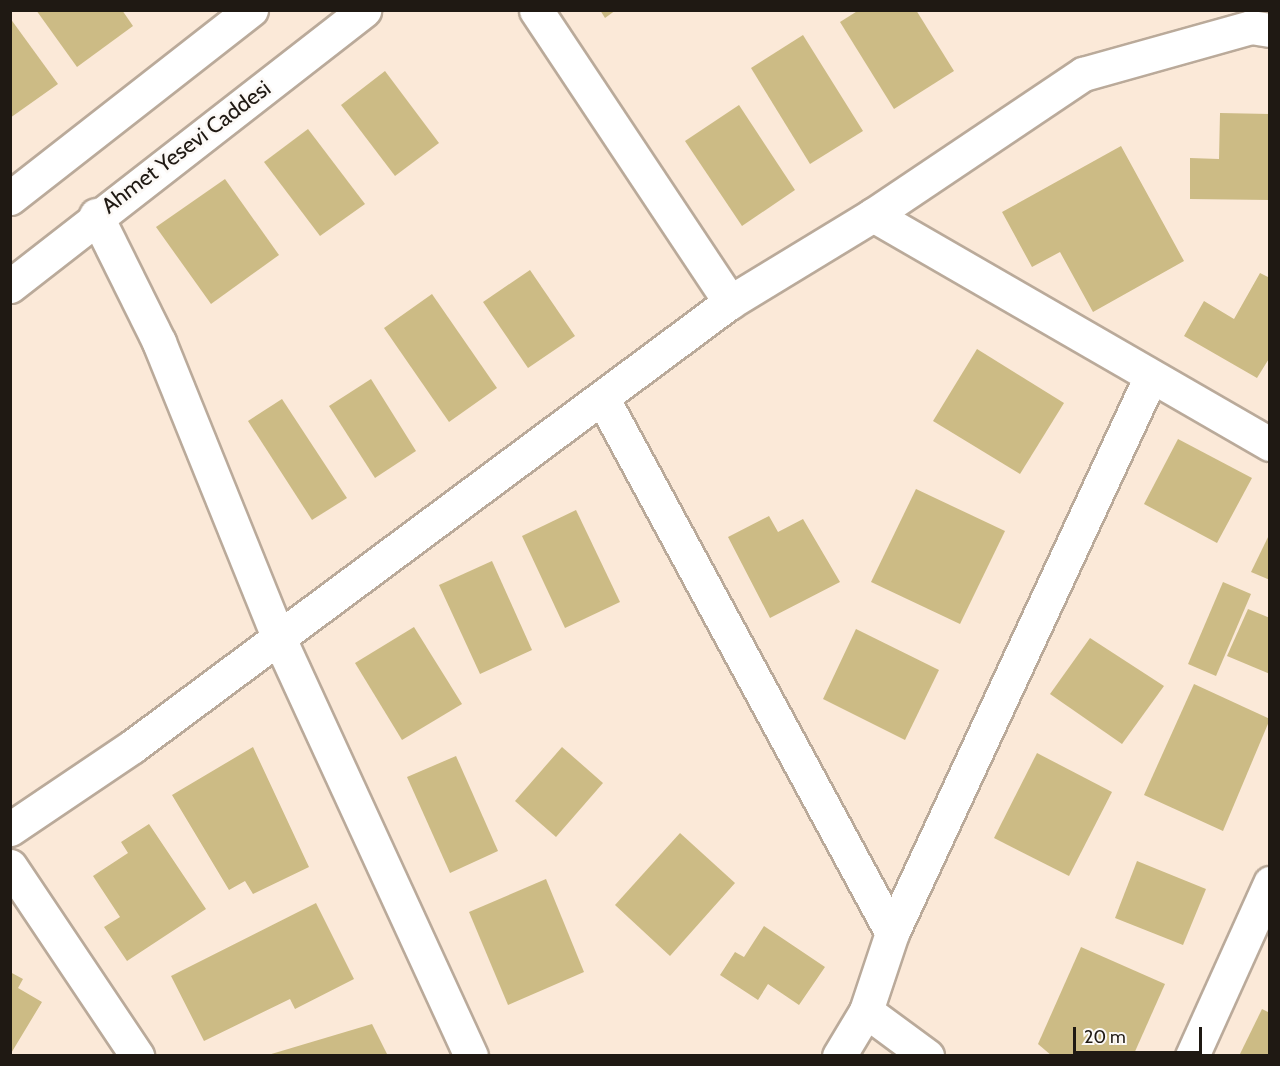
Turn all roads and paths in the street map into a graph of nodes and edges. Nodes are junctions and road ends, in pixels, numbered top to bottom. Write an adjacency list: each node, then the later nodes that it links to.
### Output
1 (251, 10): 5 (street)
2 (364, 10): 6 (street, Ahmet Yesevi Caddesi)
3 (536, 10): 9 (street)
4 (1259, 22): 7 (street)
5 (10, 198)
6 (96, 215): 8 (street, Ahmet Yesevi Caddesi); 13 (street)
7 (873, 215): 9 (street); 10 (street)
8 (10, 286)
9 (730, 302): 11 (street)
10 (1151, 376): 12 (street); 17 (street)
11 (604, 401): 13 (street); 17 (street)
12 (1269, 444)
13 (277, 634): 14 (street); 20 (street)
14 (10, 829)
15 (10, 866): 19 (street)
16 (1269, 883): 23 (street)
17 (892, 933): 18 (street)
18 (866, 1011): 21 (street); 22 (street)
19 (137, 1056)
20 (471, 1056)
21 (839, 1056)
22 (927, 1056)
23 (1192, 1056)

